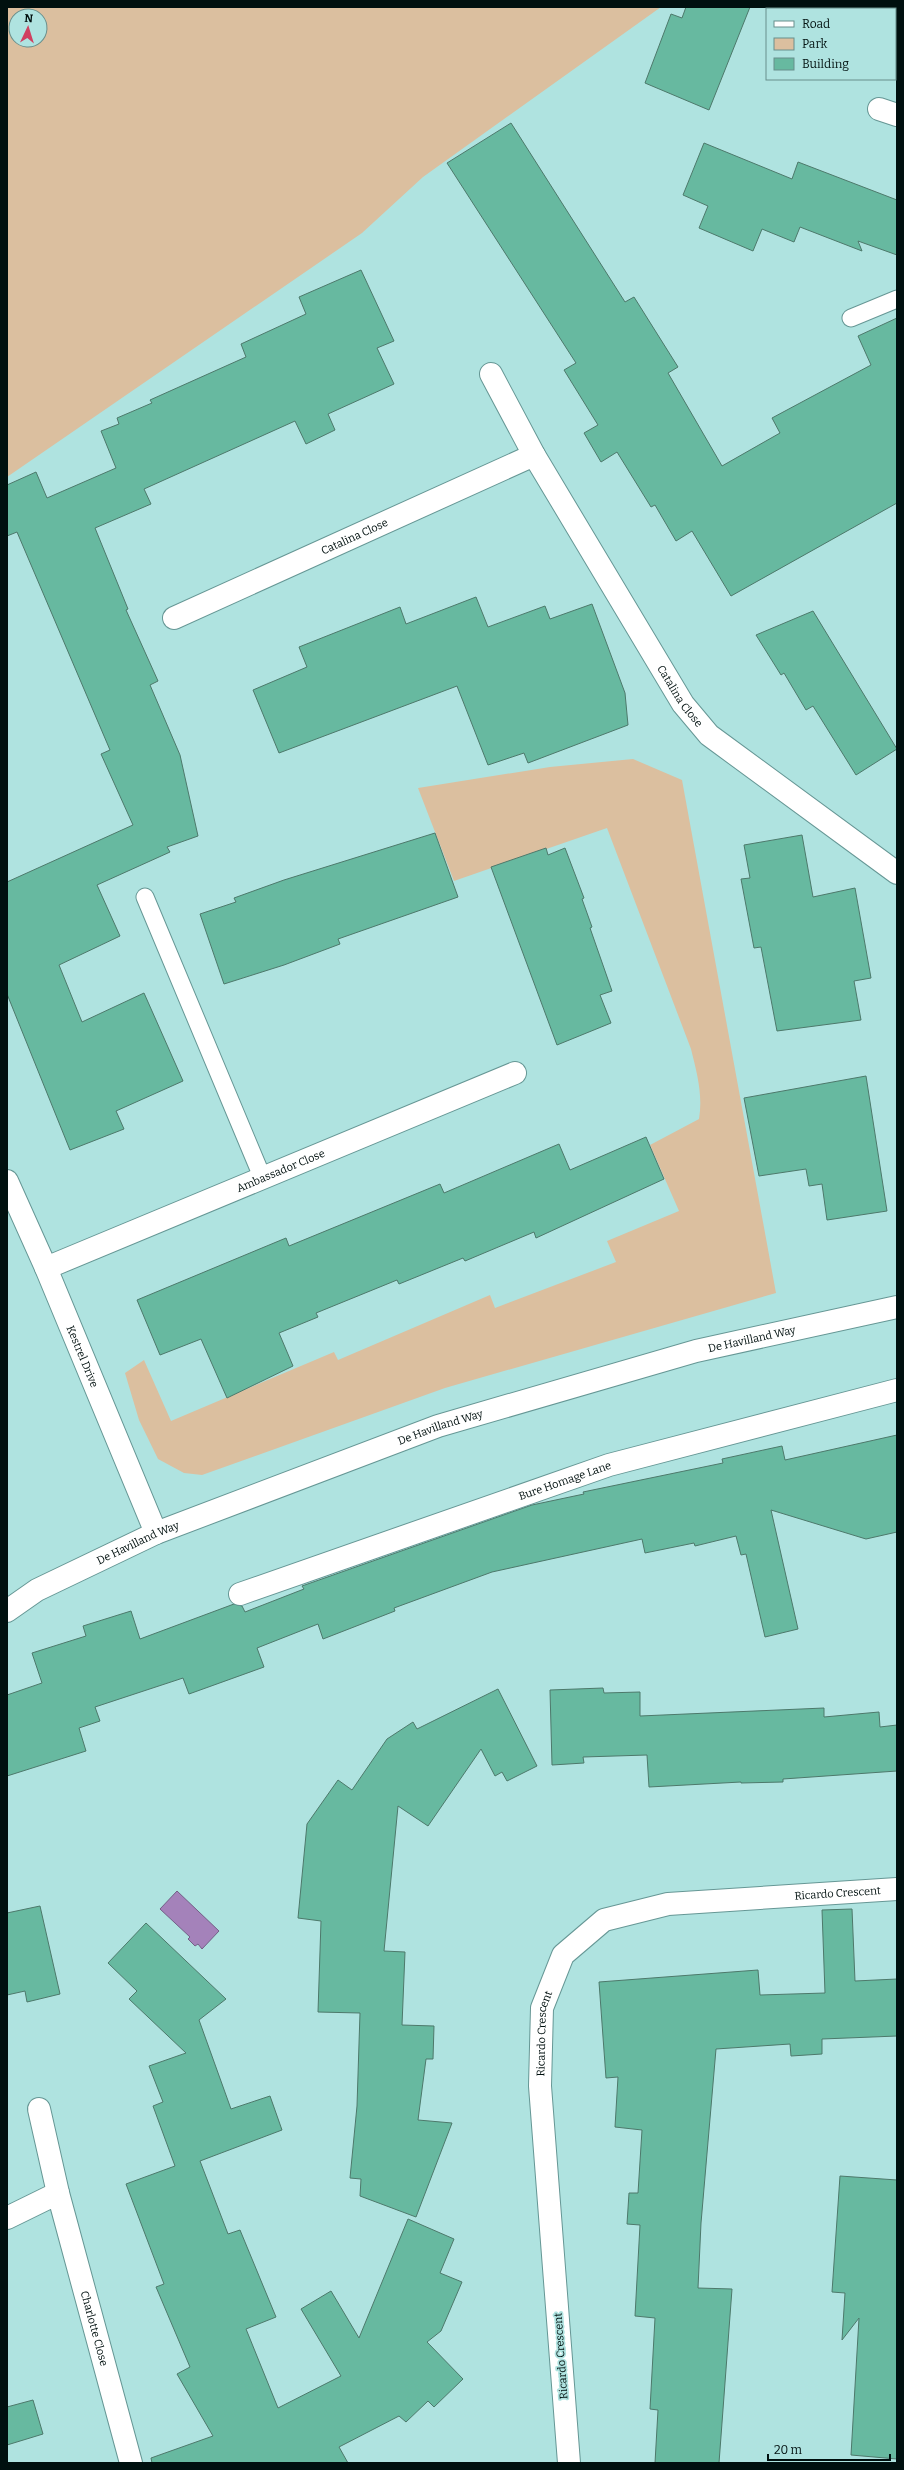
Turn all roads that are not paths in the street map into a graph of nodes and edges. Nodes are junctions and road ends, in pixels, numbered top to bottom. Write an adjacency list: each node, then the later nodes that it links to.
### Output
1 (897, 299): 2 (lane)
2 (851, 318)
3 (491, 374): 4 (street, Catalina Close)
4 (534, 455): 5 (street, Catalina Close); 6 (street, Catalina Close)
5 (174, 618)
6 (897, 873)
7 (145, 897): 9 (lane)
8 (515, 1073): 9 (street, Ambassador Close)
9 (263, 1179): 11 (street, Ambassador Close)
10 (7, 1181): 11 (street, Kestrel Drive)
11 (46, 1268): 14 (street, Kestrel Drive)
12 (897, 1307): 14 (street, De Havilland Way)
13 (897, 1390): 15 (street, Bure Homage Lane)
14 (156, 1533): 16 (street, De Havilland Way)
15 (240, 1594)
16 (7, 1611)
17 (897, 1889): 21 (street, Ricardo Crescent)
18 (39, 2109): 19 (street, Charlotte Close)
19 (58, 2193): 20 (street); 22 (street, Charlotte Close)
20 (7, 2218)
21 (564, 2461)
22 (131, 2463)

